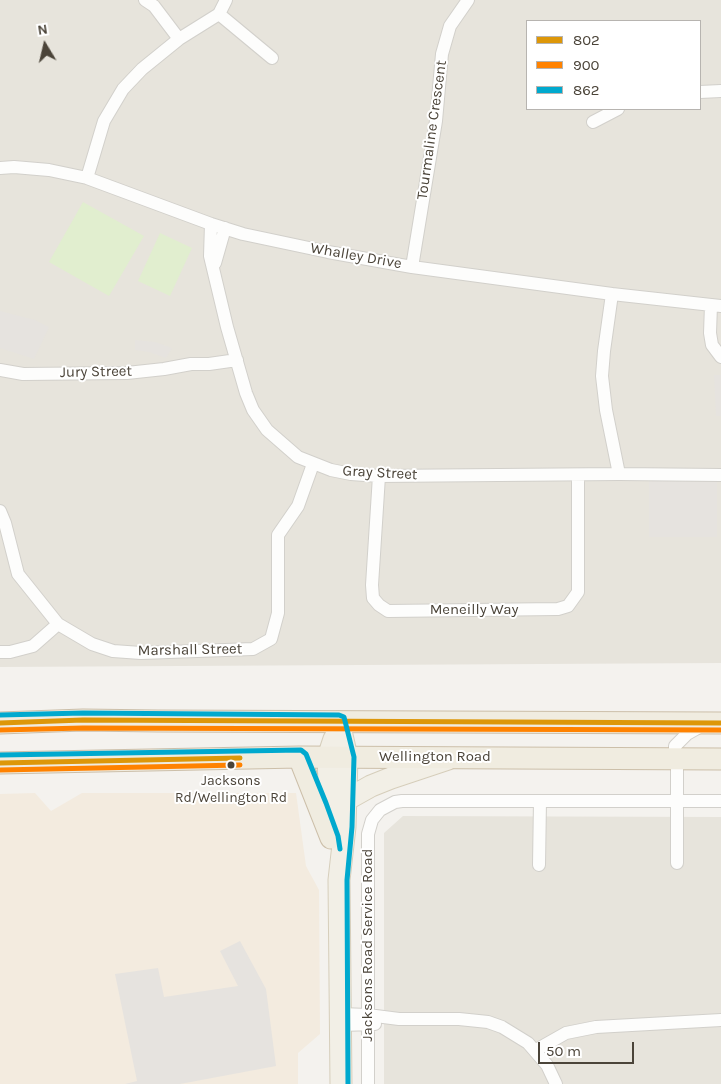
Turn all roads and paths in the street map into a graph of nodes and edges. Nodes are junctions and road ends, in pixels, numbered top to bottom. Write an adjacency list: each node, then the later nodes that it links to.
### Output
1 (145, 0): 5 (street)
2 (226, 0): 4 (street)
3 (468, 0): 16 (street, Tourmaline Crescent)
4 (219, 14): 5 (street); 6 (street)
5 (178, 39): 12 (street)
6 (272, 58)
7 (701, 92): 8 (street)
8 (721, 92)
9 (616, 110): 10 (street)
10 (593, 122)
11 (0, 168): 12 (street, Whalley Drive)
12 (87, 178): 13 (street, Whalley Drive)
13 (212, 224): 14 (street, Whalley Drive); 15 (street, Gray Street)
14 (225, 228): 15 (street); 16 (street, Whalley Drive)
15 (213, 267): 19 (street, Gray Street)
16 (412, 267): 17 (street, Whalley Drive)
17 (612, 294): 18 (street, Whalley Drive); 23 (street)
18 (716, 306): 20 (street)
19 (236, 356): 21 (street, Jury Street); 22 (street, Gray Street)
20 (721, 357)
21 (0, 370)
22 (313, 464): 25 (street, Gray Street); 28 (street, Marshall Street)
23 (619, 474): 24 (street, Gray Street); 26 (street, Gray Street)
24 (578, 475): 25 (street, Gray Street); 25 (street, Meneilly Way)
25 (379, 476)
26 (721, 476)
27 (0, 511): 28 (street, Marshall Street)
28 (58, 624): 29 (street)
29 (0, 652)
30 (339, 722): 31 (highway); 32 (highway); 34 (main road)
31 (0, 723)
32 (714, 723): 36 (street)
33 (299, 757): 34 (highway, Wellington Road); 38 (highway, Wellington Road); 43 (highway)
34 (338, 757): 35 (highway, Wellington Road); 39 (main road); 43 (main road)
35 (455, 757): 36 (highway, Wellington Road); 39 (main road)
36 (675, 758): 37 (highway, Wellington Road); 41 (street)
37 (721, 760)
38 (0, 763)
39 (346, 800): 46 (main road)
40 (540, 800): 41 (street); 45 (street); 48 (street, Jacksons Road Service Road)
41 (678, 801): 42 (street); 44 (street)
42 (721, 801)
43 (331, 838): 46 (main road)
44 (677, 863)
45 (539, 865)
46 (340, 880): 47 (main road)
47 (341, 1020): 48 (street); 51 (main road)
48 (368, 1020): 50 (street); 52 (street, Jacksons Road Service Road)
49 (721, 1020): 50 (street)
50 (538, 1053): 53 (street)
51 (341, 1084)
52 (368, 1084)
53 (556, 1084)

